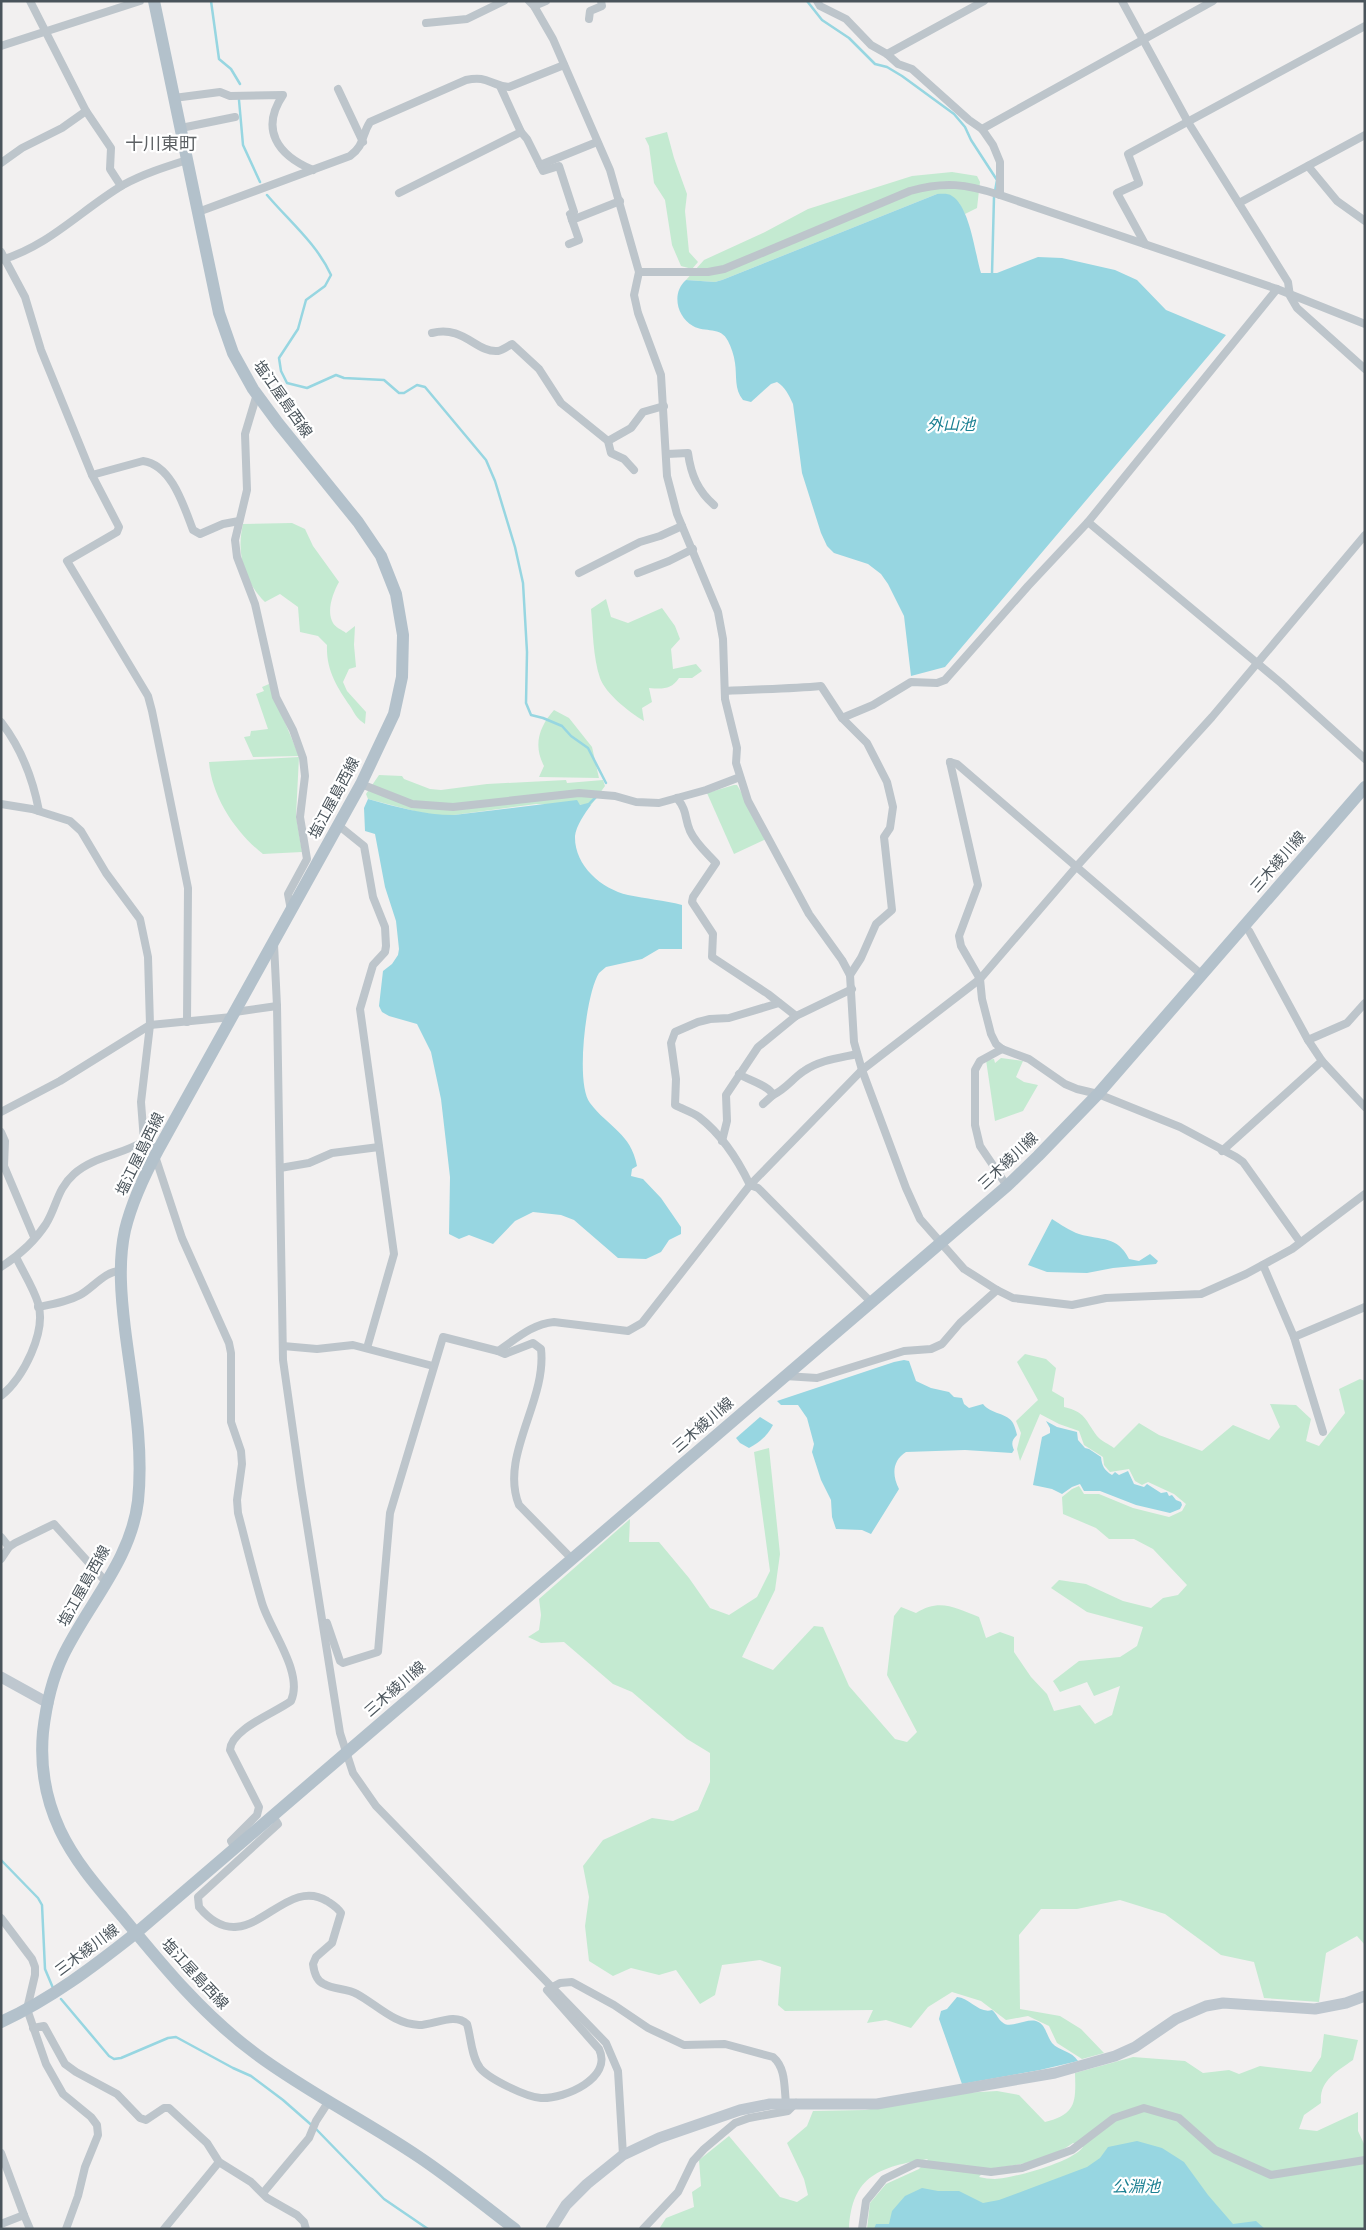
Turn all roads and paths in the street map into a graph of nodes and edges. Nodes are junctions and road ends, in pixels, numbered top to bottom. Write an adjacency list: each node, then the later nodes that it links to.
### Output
1 (30, 1): 15 (street)
2 (140, 1): 15 (street)
3 (154, 1): 22 (main road, 塩江屋島西線)
4 (504, 1): 13 (street)
5 (546, 1): 11 (street)
6 (601, 1): 12 (street)
7 (817, 1): 18 (street)
8 (984, 1): 18 (street)
9 (1122, 1): 16 (street)
10 (1213, 1): 16 (street)
11 (532, 3): 19 (street)
12 (589, 19)
13 (426, 23)
14 (1365, 26): 25 (street)
15 (45, 32): 17 (street); 23 (street)
16 (1143, 39): 25 (street); 27 (street)
17 (1, 46)
18 (887, 54): 27 (street)
19 (564, 65): 20 (street); 31 (street)
20 (500, 86): 28 (street); 30 (street)
21 (338, 88): 30 (street)
22 (174, 98): 26 (main road, 塩江屋島西線); 36 (street)
23 (86, 111): 33 (street); 37 (street)
24 (236, 117): 26 (street)
25 (1188, 122): 41 (street); 46 (street)
26 (181, 128): 32 (main road, 塩江屋島西線)
27 (982, 129): 39 (street)
28 (521, 132): 34 (street); 38 (street)
29 (1365, 135): 35 (street)
30 (363, 142): 36 (street)
31 (597, 142): 34 (street); 40 (street)
32 (187, 160): 37 (street); 42 (main road, 塩江屋島西線)
33 (1, 164)
34 (540, 165): 43 (street)
35 (1308, 166): 41 (street); 44 (street)
36 (313, 170): 42 (street)
37 (121, 186): 47 (street)
38 (399, 193)
39 (1000, 195): 46 (street); 48 (street)
40 (620, 201): 43 (street); 48 (street)
41 (1239, 203): 50 (street)
42 (198, 212): 54 (main road, 塩江屋島西線)
43 (570, 215): 45 (street)
44 (1365, 221)
45 (569, 244)
46 (1145, 244): 49 (street)
47 (3, 257): 59 (street)
48 (639, 272): 55 (street)
49 (1277, 289): 50 (street); 62 (street)
50 (1290, 296): 51 (street); 53 (street)
51 (1365, 324)
52 (432, 333): 56 (street)
53 (1365, 369)
54 (257, 394): 61 (street); 74 (main road, 塩江屋島西線)
55 (664, 406): 56 (street); 57 (street)
56 (608, 440): 58 (street)
57 (667, 454): 60 (street); 63 (street)
58 (634, 470)
59 (92, 475): 61 (street); 93 (street)
60 (714, 505)
61 (239, 520): 81 (street)
62 (1088, 522): 68 (street); 70 (street)
63 (682, 526): 65 (street); 67 (street)
64 (1365, 535): 68 (street)
65 (692, 549): 66 (street); 69 (street)
66 (638, 572)
67 (579, 573)
68 (1257, 663): 72 (street); 80 (street)
69 (725, 691): 70 (street); 73 (street)
70 (842, 718): 85 (street)
71 (1, 722): 78 (street)
72 (1365, 758)
73 (740, 777): 76 (street); 85 (street)
74 (361, 784): 76 (street); 79 (main road, 塩江屋島西線)
75 (1365, 787): 82 (main road, 三木綾川線)
76 (676, 798): 88 (street)
77 (1, 804): 78 (street)
78 (39, 811): 94 (street)
79 (338, 825): 81 (main road, 塩江屋島西線); 109 (street)
80 (1077, 866): 84 (street); 86 (street); 86 (street)
81 (291, 910): 83 (main road, 塩江屋島西線)
82 (1244, 926): 84 (main road, 三木綾川線); 95 (street)
83 (274, 942): 90 (street); 91 (main road, 塩江屋島西線)
84 (1201, 974): 101 (main road, 三木綾川線)
85 (850, 975): 87 (street)
86 (980, 979): 96 (street); 99 (street)
87 (852, 989): 92 (street); 97 (street)
88 (779, 1003): 92 (street); 108 (street)
89 (1365, 1003): 95 (street)
90 (277, 1006): 91 (street); 112 (street)
91 (233, 1015): 93 (street); 111 (main road, 塩江屋島西線)
92 (796, 1016): 100 (street)
93 (187, 1022): 94 (street)
94 (150, 1025): 105 (street); 107 (street)
95 (1308, 1040): 98 (street)
96 (1002, 1049): 101 (street); 114 (street)
97 (857, 1054): 99 (street); 102 (street)
98 (1322, 1061): 104 (street); 110 (street)
99 (862, 1070): 113 (street); 118 (street)
100 (739, 1074): 102 (street); 108 (street)
101 (1098, 1094): 110 (street); 114 (main road, 三木綾川線)
102 (773, 1095): 103 (street)
103 (763, 1104)
104 (1365, 1107)
105 (1, 1112)
106 (1, 1132): 116 (street)
107 (144, 1141): 111 (street); 116 (street)
108 (722, 1141): 113 (street)
109 (379, 1147): 112 (street); 129 (street)
110 (1222, 1150): 117 (street)
111 (156, 1153): 122 (main road, 塩江屋島西線); 145 (street)
112 (280, 1168): 128 (street)
113 (750, 1185): 124 (street); 130 (street)
114 (1007, 1186): 118 (main road, 三木綾川線)
115 (1365, 1194): 117 (street)
116 (34, 1237): 119 (street)
117 (1300, 1242): 120 (street)
118 (941, 1244): 123 (street); 124 (main road, 三木綾川線)
119 (16, 1257): 121 (street); 125 (street)
120 (1263, 1265): 123 (street); 127 (street)
121 (1, 1267)
122 (120, 1271): 125 (street); 139 (main road, 塩江屋島西線)
123 (997, 1290): 132 (street)
124 (871, 1302): 132 (main road, 三木綾川線)
125 (38, 1307): 133 (street)
126 (1365, 1307): 127 (street)
127 (1294, 1337): 134 (street)
128 (283, 1346): 129 (street); 140 (street)
129 (367, 1348): 131 (street)
130 (498, 1351): 131 (street); 138 (street)
131 (433, 1366): 140 (street)
132 (785, 1376): 138 (main road, 三木綾川線)
133 (1, 1396)
134 (1323, 1432)
135 (1, 1537): 136 (street)
136 (9, 1547): 137 (street); 139 (street)
137 (1, 1559)
138 (572, 1559): 143 (main road, 三木綾川線)
139 (107, 1583): 142 (main road, 塩江屋島西線)
140 (324, 1624): 143 (street)
141 (1, 1678): 142 (street)
142 (48, 1703): 147 (main road, 塩江屋島西線)
143 (346, 1753): 144 (main road, 三木綾川線); 148 (street)
144 (273, 1816): 145 (main road, 三木綾川線); 148 (street)
145 (235, 1848): 147 (main road, 三木綾川線)
146 (1, 1918): 150 (street)
147 (136, 1933): 150 (main road, 三木綾川線); 153 (main road, 塩江屋島西線)
148 (551, 1988): 154 (street); 156 (street)
149 (1365, 1996): 154 (street)
150 (27, 2009): 151 (main road, 三木綾川線); 152 (street)
151 (1, 2022)
152 (34, 2028): 158 (street); 163 (street)
153 (329, 2101): 159 (street); 166 (main road, 塩江屋島西線)
154 (791, 2103): 156 (street); 168 (street)
155 (1, 2153): 160 (street)
156 (623, 2155): 167 (street)
157 (1365, 2160): 169 (street)
158 (219, 2162): 159 (street); 164 (street)
159 (263, 2193): 165 (street)
160 (24, 2215): 161 (street); 162 (street)
161 (1, 2224)
162 (30, 2229)
163 (66, 2229)
164 (164, 2229)
165 (306, 2229)
166 (515, 2229)
167 (551, 2229)
168 (643, 2229)
169 (862, 2229)

